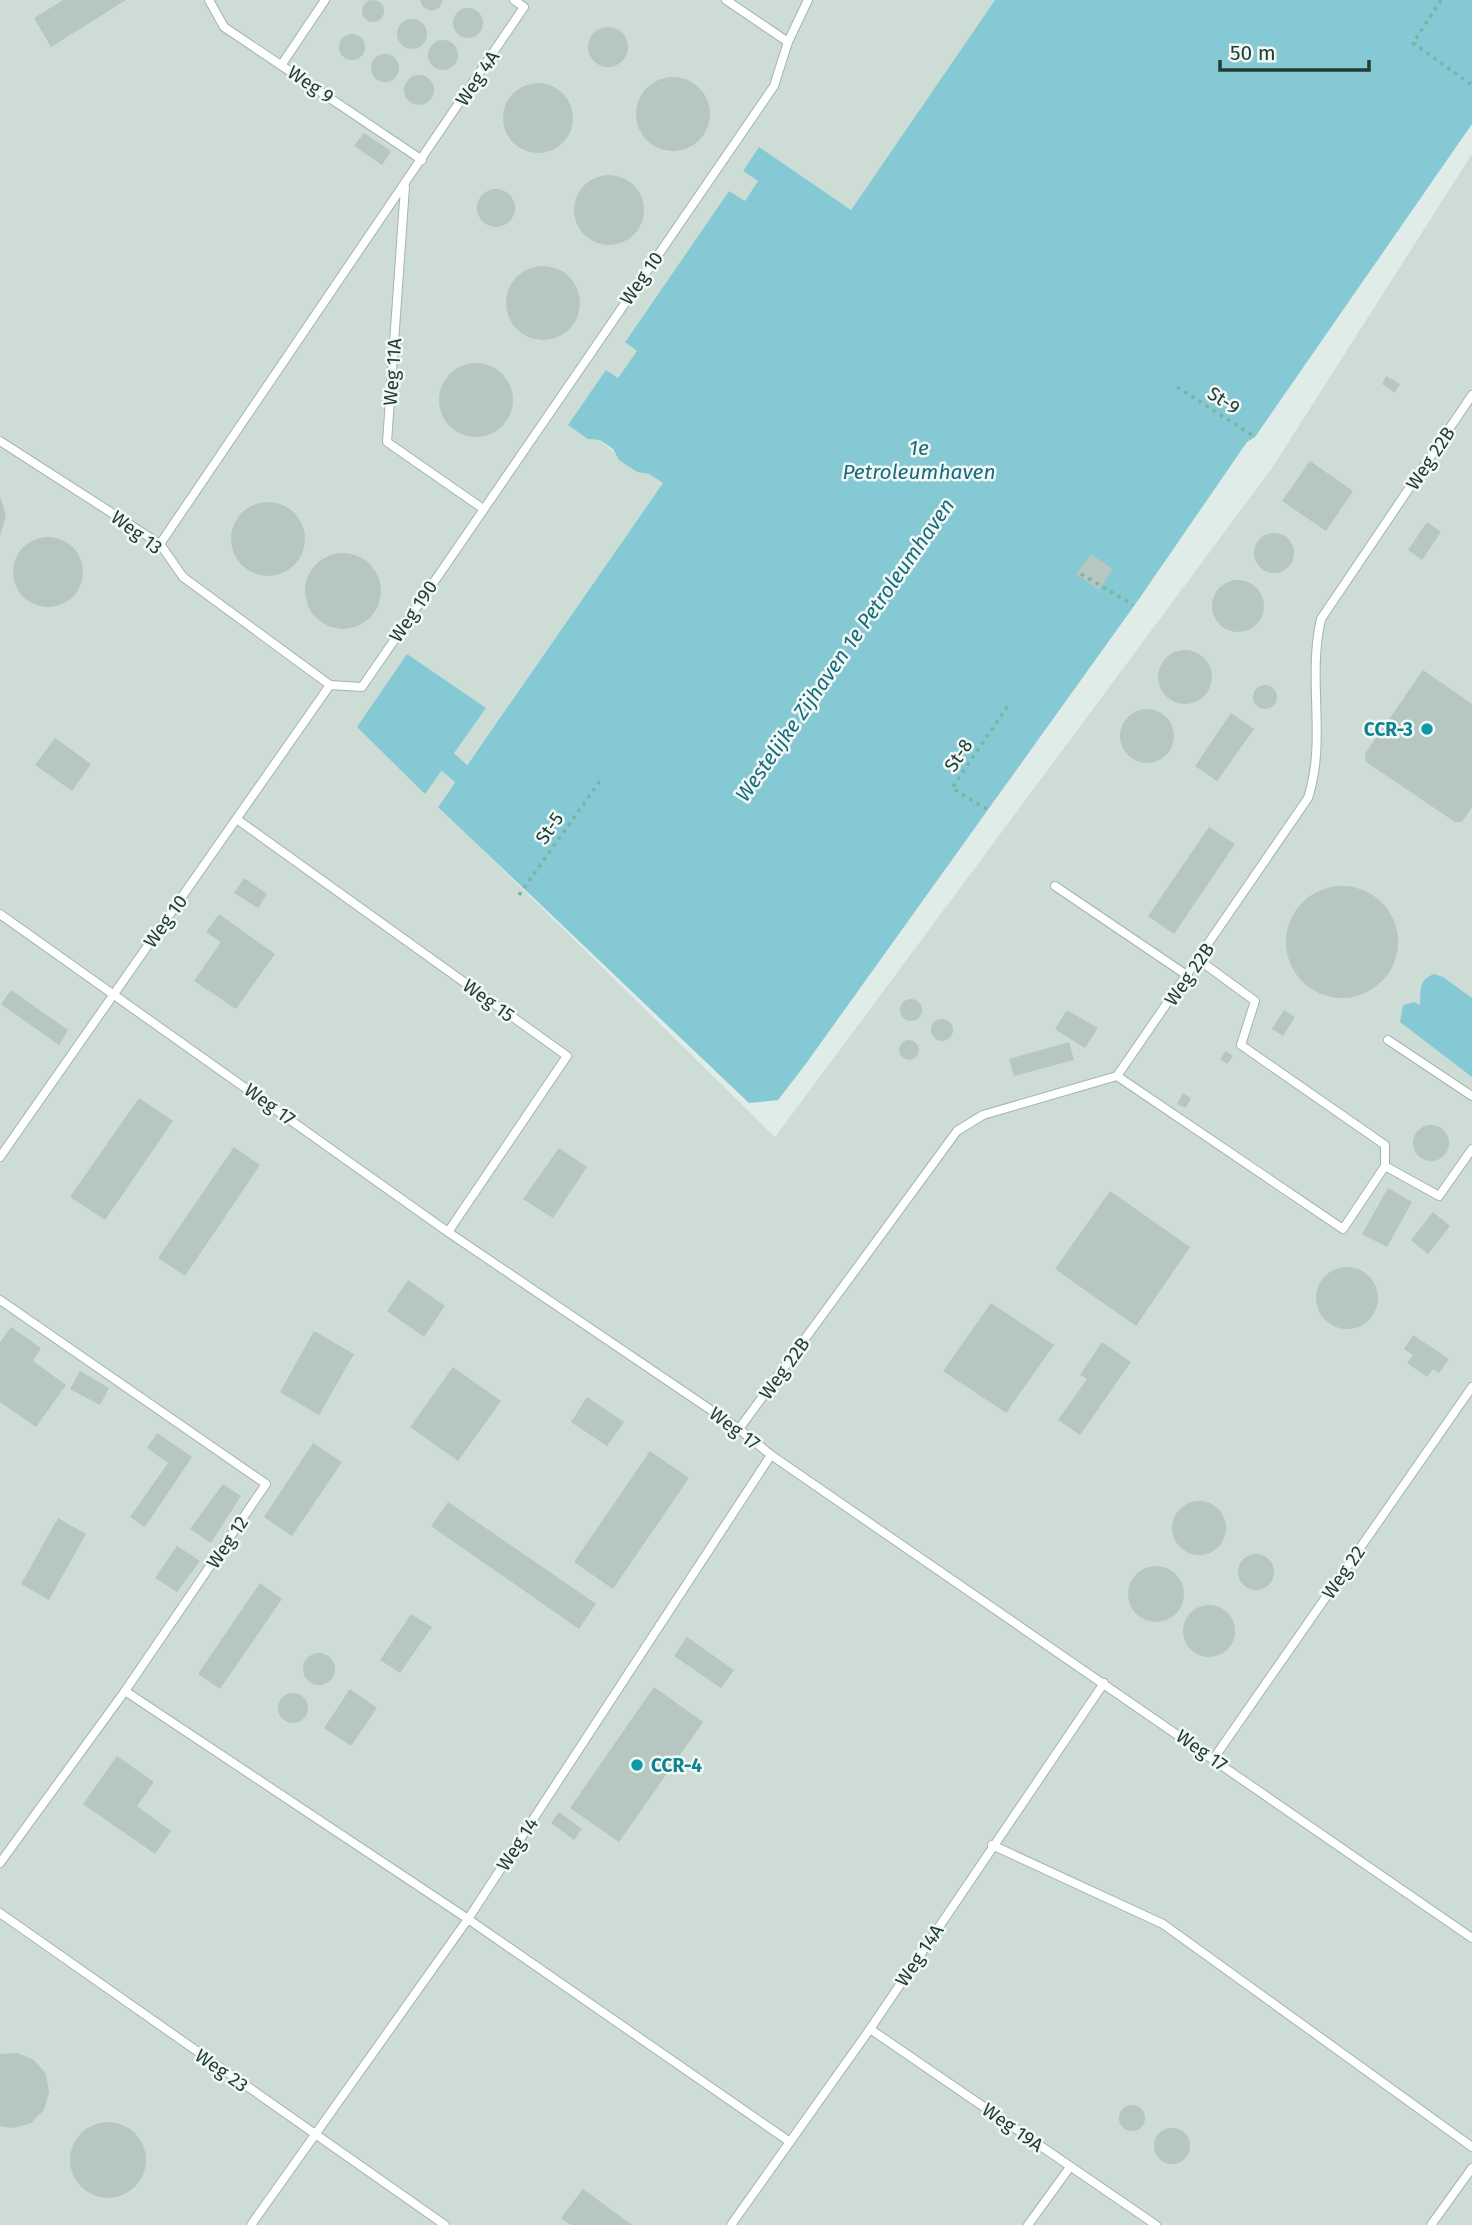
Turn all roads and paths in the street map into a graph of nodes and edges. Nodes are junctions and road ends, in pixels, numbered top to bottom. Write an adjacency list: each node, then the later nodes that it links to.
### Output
1 (209, 0): 8 (lane, Weg 9)
2 (325, 0): 8 (lane)
3 (514, 0): 10 (lane, Weg 4A)
4 (726, 0): 7 (lane)
5 (808, 0): 7 (lane, Weg 10)
6 (1441, 0): 9 (path)
7 (788, 41): 16 (lane, Weg 10)
8 (282, 64): 10 (lane, Weg 9)
9 (1472, 85)
10 (422, 160): 11 (lane)
11 (405, 186): 16 (lane, Weg 11A); 17 (lane)
12 (1177, 387): 14 (path, St-9)
13 (1472, 395): 28 (lane, Weg 22B)
14 (1255, 437)
15 (0, 441): 17 (lane, Weg 13)
16 (482, 508): 20 (lane, Weg 190)
17 (160, 544): 20 (lane, Weg 13)
18 (1081, 574): 19 (path)
19 (1133, 605)
20 (330, 685): 24 (lane, Weg 10)
21 (1009, 704): 23 (path, St-8)
22 (602, 778): 26 (path, St-5)
23 (987, 809)
24 (238, 820): 30 (lane, Weg 10); 37 (lane, Weg 15)
25 (1055, 886): 29 (lane)
26 (519, 895)
27 (0, 914): 30 (lane, Weg 17)
28 (1199, 960): 29 (lane, Weg 22B); 36 (lane)
29 (1188, 976): 32 (lane, Weg 22B)
30 (113, 992): 35 (lane, Weg 10); 37 (lane, Weg 17)
31 (1388, 1040): 33 (lane)
32 (1117, 1076): 36 (lane); 40 (lane, Weg 22B)
33 (1472, 1096)
34 (1472, 1149): 36 (lane)
35 (0, 1157)
36 (1385, 1166)
37 (448, 1232): 40 (lane, Weg 17)
38 (0, 1300): 43 (lane, Weg 12)
39 (1472, 1387): 44 (lane, Weg 22)
40 (739, 1429): 41 (lane, Weg 17)
41 (771, 1455): 42 (lane, Weg 17); 48 (lane, Weg 14)
42 (1104, 1683): 44 (lane, Weg 17); 45 (lane, Weg 14A)
43 (125, 1691): 46 (lane, Weg 12); 48 (lane)
44 (1214, 1758): 49 (lane, Weg 17)
45 (992, 1845): 50 (lane, Weg 14A); 53 (lane)
46 (0, 1863)
47 (0, 1913): 51 (lane, Weg 23)
48 (468, 1919): 51 (lane, Weg 14); 52 (lane)
49 (1472, 1938)
50 (870, 2029): 52 (lane, Weg 14A); 54 (lane, Weg 19A)
51 (313, 2134): 56 (lane, Weg 14); 57 (lane, Weg 23)
52 (790, 2142): 58 (lane, Weg 14A)
53 (1472, 2147)
54 (1070, 2167): 59 (lane); 60 (lane, Weg 19A)
55 (1472, 2168): 61 (lane)
56 (251, 2225)
57 (445, 2225)
58 (731, 2225)
59 (1028, 2225)
60 (1156, 2225)
61 (1431, 2225)

